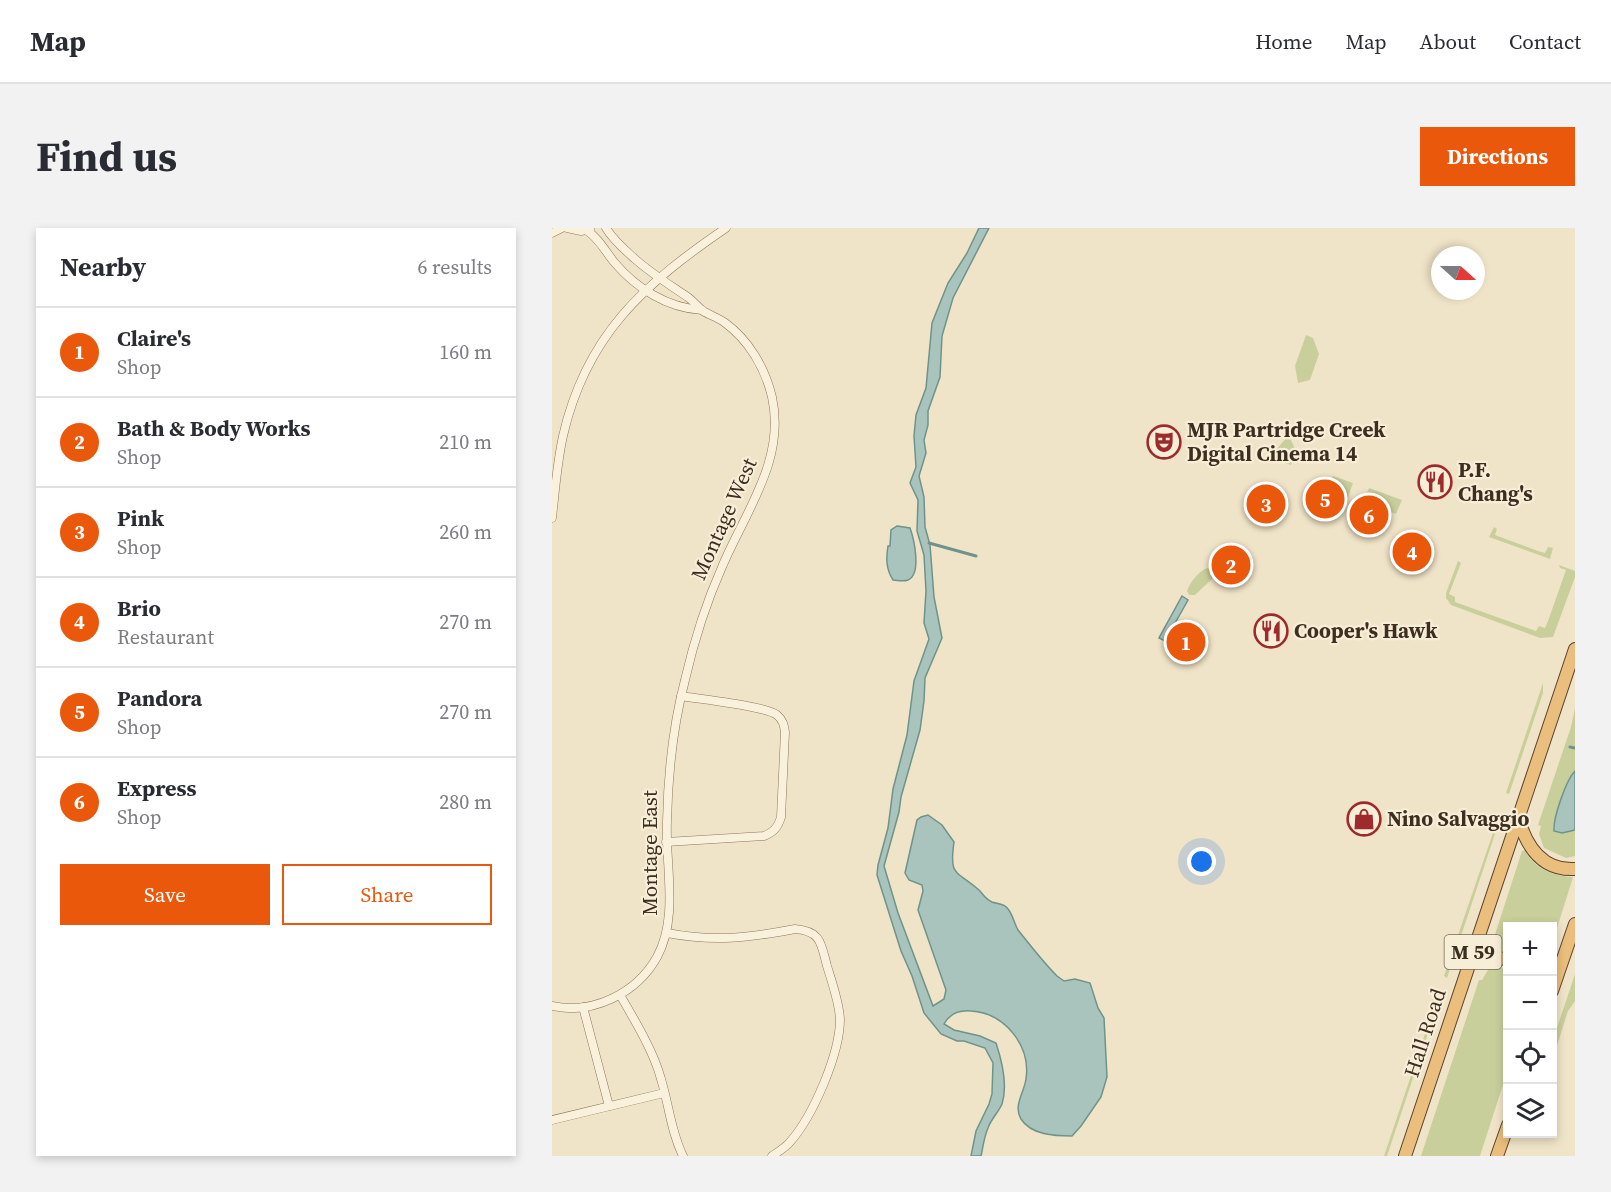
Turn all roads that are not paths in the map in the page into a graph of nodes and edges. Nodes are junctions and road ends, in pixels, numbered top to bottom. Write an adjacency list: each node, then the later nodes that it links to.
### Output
1 (562, 228): 6 (street)
2 (567, 228): 5 (street)
3 (606, 228): 7 (street, Montage West)
4 (726, 228): 7 (street)
5 (589, 229): 8 (street, Montage West)
6 (552, 233)
7 (657, 279): 8 (street); 9 (street, Montage West)
8 (645, 289): 9 (street, Montage West); 10 (street)
9 (702, 310): 12 (street, Montage West)
10 (552, 518)
11 (1575, 649): 13 (highway, Hall Road / M 59)
12 (681, 696): 14 (street, Montage East); 14 (street)
13 (1518, 818): 15 (highway); 19 (highway, Hall Road / M 59)
14 (666, 842): 17 (street, Montage East)
15 (1575, 869)
16 (1575, 924): 20 (highway)
17 (667, 933): 21 (street, Montage East); 29 (street)
18 (1503, 959): 19 (highway)
19 (1469, 963): 30 (highway, Hall Road / M 59)
20 (1557, 976)
21 (620, 995): 23 (street, Montage East); 24 (street)
22 (552, 1006): 23 (street, Montage East)
23 (583, 1007): 25 (street)
24 (664, 1093): 25 (street); 28 (street)
25 (609, 1106): 26 (street)
26 (552, 1120)
27 (1503, 1138): 31 (highway)
28 (683, 1156)
29 (772, 1156)
30 (1405, 1156)
31 (1497, 1156)

